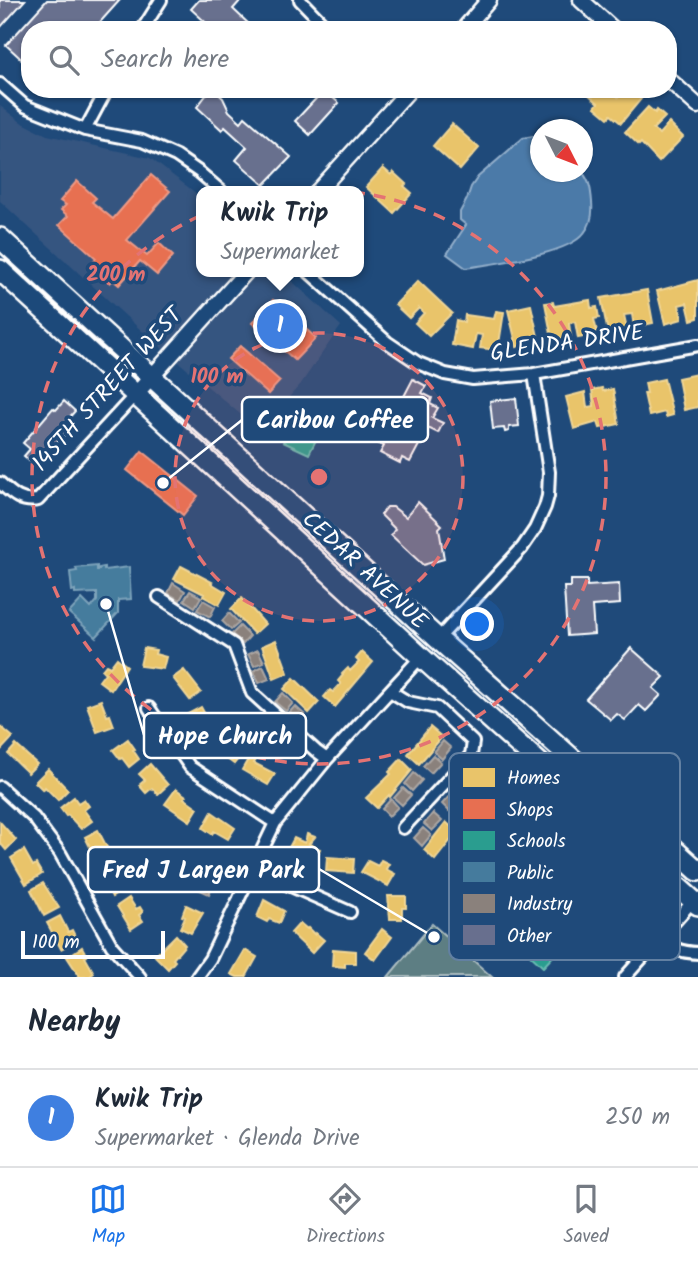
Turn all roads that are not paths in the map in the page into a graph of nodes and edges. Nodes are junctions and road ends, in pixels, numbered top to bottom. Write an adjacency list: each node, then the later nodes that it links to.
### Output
1 (162, 0): 5 (street)
2 (300, 0): 6 (street)
3 (489, 0): 7 (street)
4 (581, 0): 8 (street)
5 (148, 21)
6 (320, 21)
7 (471, 21)
8 (604, 21)
9 (0, 84): 14 (street)
10 (677, 87): 13 (street)
11 (102, 98): 14 (street)
12 (398, 98): 16 (street)
13 (698, 106)
14 (85, 130): 15 (street)
15 (215, 186)
16 (322, 186)
17 (0, 238): 23 (highway, CEDAR AVENUE)
18 (0, 270): 24 (highway, CEDAR AVENUE)
19 (241, 277): 23 (street, 145TH STREET WEST)
20 (315, 277): 22 (street, GLENDA DRIVE)
21 (698, 345): 22 (street, GLENDA DRIVE)
22 (534, 374): 27 (street)
23 (152, 376): 24 (street, 145TH STREET WEST); 27 (highway, CEDAR AVENUE)
24 (136, 394): 25 (street, 145TH STREET WEST); 28 (highway, CEDAR AVENUE)
25 (0, 483)
26 (159, 597): 34 (street)
27 (438, 639): 33 (highway, CEDAR AVENUE)
28 (421, 657): 29 (street); 32 (highway, CEDAR AVENUE)
29 (390, 691): 31 (street); 34 (street)
30 (149, 708): 37 (street)
31 (471, 753)
32 (528, 753)
33 (566, 753)
34 (327, 759): 37 (street)
35 (449, 778): 38 (street)
36 (0, 787): 51 (street)
37 (275, 823): 40 (street)
38 (402, 828)
39 (680, 855): 42 (highway, CEDAR AVENUE)
40 (252, 869): 46 (street); 52 (street)
41 (680, 871): 43 (highway)
42 (698, 871)
43 (698, 881)
44 (680, 888): 45 (highway, CEDAR AVENUE)
45 (696, 902): 47 (street)
46 (350, 912)
47 (680, 918)
48 (680, 950): 49 (street)
49 (698, 953)
50 (640, 960): 53 (street)
51 (140, 977)
52 (197, 977)
53 (625, 977)

